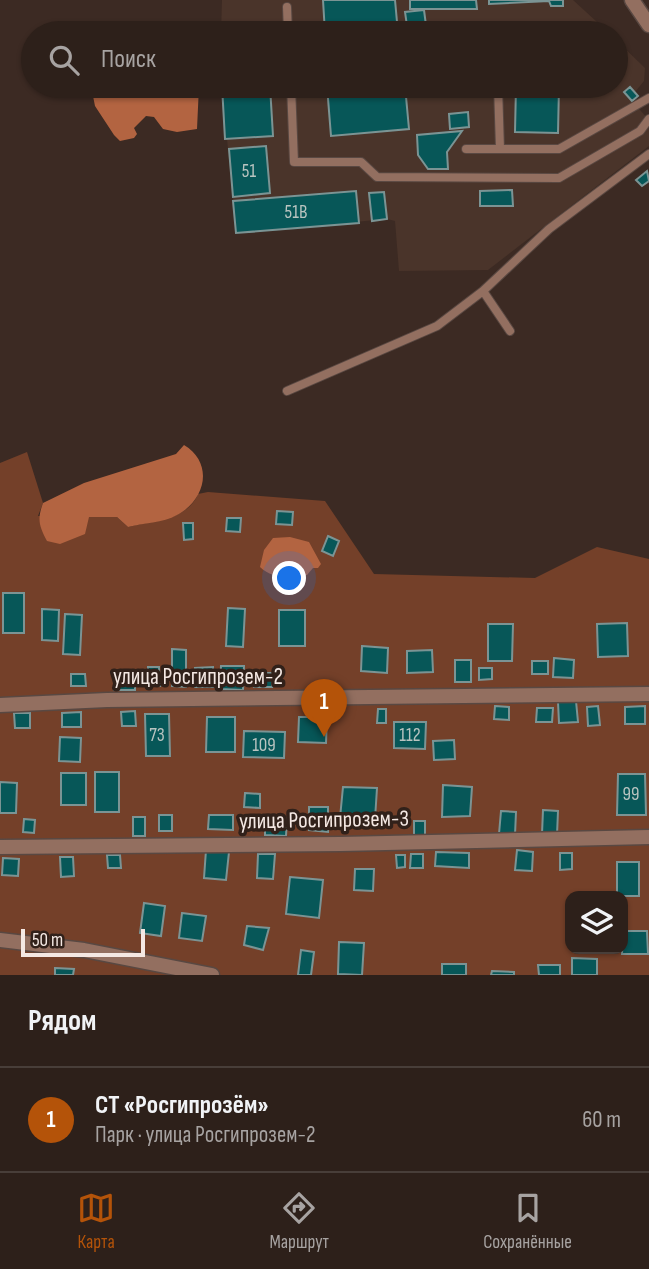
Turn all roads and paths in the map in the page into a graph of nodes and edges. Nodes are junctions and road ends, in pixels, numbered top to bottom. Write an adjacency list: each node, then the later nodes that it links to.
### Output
1 (632, 0): 4 (street)
2 (286, 7): 3 (lane)
3 (287, 21)
4 (649, 25)
5 (291, 98): 8 (lane)
6 (498, 98): 10 (lane)
7 (649, 99): 10 (lane)
8 (649, 119)
9 (466, 149): 10 (lane)
10 (500, 149)
11 (649, 154): 12 (lane)
12 (483, 291): 13 (lane); 14 (lane)
13 (510, 331)
14 (287, 391)
15 (649, 694): 16 (street, улица Росгипрозем-2)
16 (0, 705)
17 (649, 837): 18 (street, улица Росгипрозем-3)
18 (0, 847)
19 (0, 940): 20 (street)
20 (212, 975)

